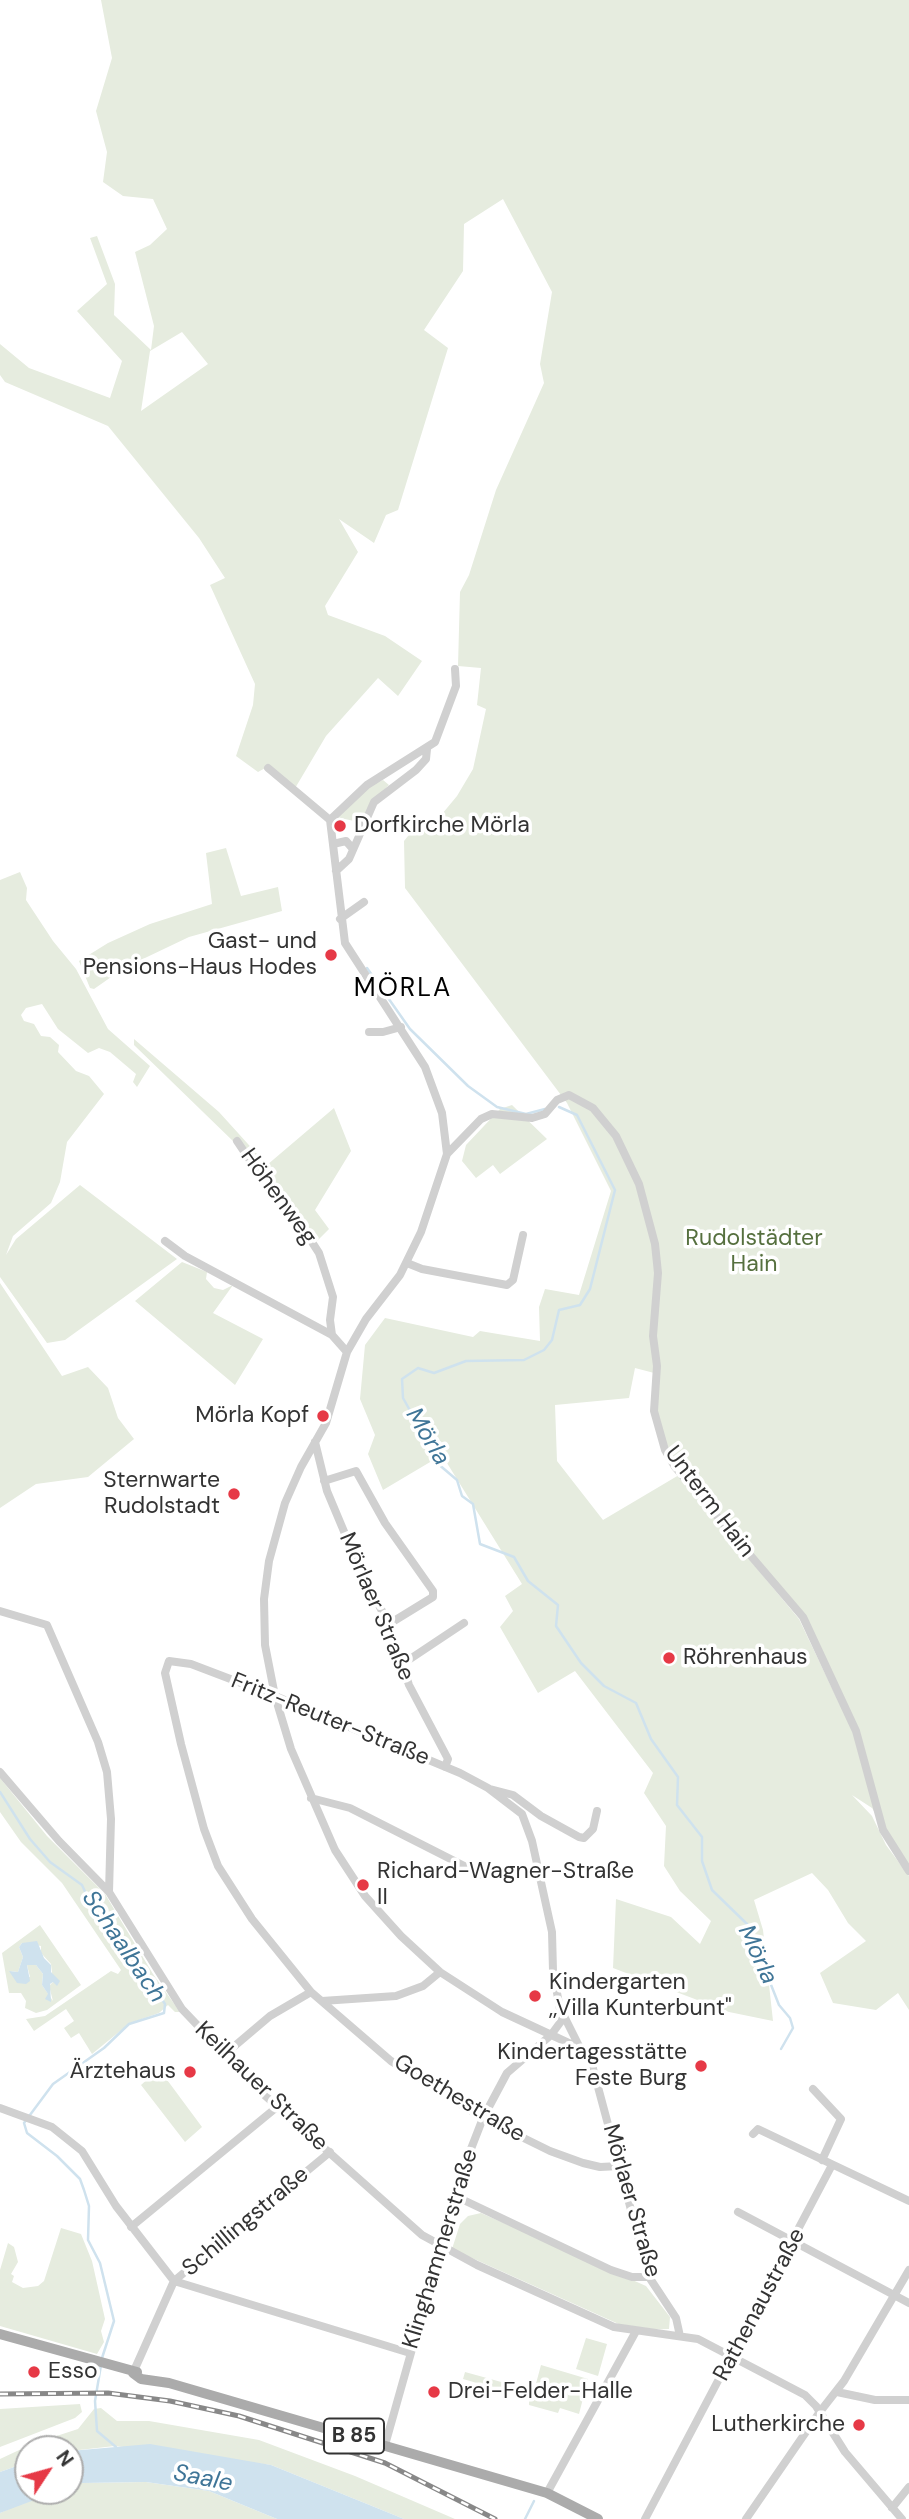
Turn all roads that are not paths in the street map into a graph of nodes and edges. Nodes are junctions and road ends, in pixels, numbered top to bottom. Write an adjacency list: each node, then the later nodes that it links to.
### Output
1 (455, 669): 2 (street)
2 (427, 749): 4 (street); 5 (street)
3 (268, 768): 6 (street)
4 (384, 774): 5 (street); 6 (street)
5 (396, 785): 8 (street)
6 (330, 820): 7 (street)
7 (333, 844): 8 (street); 9 (street)
8 (354, 849): 9 (street)
9 (336, 871): 11 (street)
10 (364, 902): 11 (street)
11 (340, 919): 12 (street)
12 (401, 1027): 13 (street); 15 (street)
13 (369, 1032)
14 (237, 1141): 19 (street, Höhenweg)
15 (447, 1154): 18 (street); 34 (street, Unterm Hain)
16 (523, 1235): 18 (street)
17 (165, 1241): 19 (street)
18 (407, 1263): 20 (street)
19 (332, 1335): 20 (street)
20 (347, 1352): 21 (street)
21 (315, 1442): 22 (street, Mörlaer Straße); 28 (street)
22 (324, 1482): 25 (street, Mörlaer Straße); 25 (street)
23 (0, 1611): 36 (street)
24 (464, 1623): 27 (street)
25 (389, 1624): 27 (street, Mörlaer Straße)
26 (169, 1661): 28 (street, Fritz-Reuter-Straße); 38 (street, Goethestraße)
27 (401, 1665): 29 (street, Mörlaer Straße)
28 (275, 1696): 29 (street, Fritz-Reuter-Straße); 32 (street)
29 (445, 1767): 31 (street, Fritz-Reuter-Straße)
30 (0, 1772): 36 (street, Keilhauer Straße)
31 (488, 1788): 33 (street); 40 (street)
32 (312, 1798): 35 (street); 37 (street)
33 (597, 1811)
34 (909, 1871)
35 (476, 1874)
36 (109, 1892): 43 (street, Keilhauer Straße)
37 (440, 1972): 39 (street); 41 (street)
38 (312, 1992): 39 (street, Goethestraße); 43 (street)
39 (322, 2001): 47 (street, Goethestraße)
40 (563, 2014): 41 (street); 42 (street)
41 (551, 2035): 42 (street); 47 (street, Klinghammerstraße)
42 (582, 2051): 52 (street, Mörlaer Straße)
43 (224, 2055): 45 (street, Keilhauer Straße)
44 (813, 2089): 50 (street)
45 (277, 2107): 49 (street, Keilhauer Straße); 56 (street)
46 (0, 2108): 56 (street)
47 (482, 2118): 52 (street, Goethestraße); 53 (street, Klinghammerstraße)
48 (753, 2134): 50 (street)
49 (330, 2152): 58 (street, Keilhauer Straße); 61 (street, Schillingstraße)
50 (822, 2160): 51 (street)
51 (832, 2165): 54 (street); 57 (street, Rathenaustraße)
52 (620, 2166): 60 (street, Mörlaer Straße)
53 (455, 2196): 58 (street, Klinghammerstraße); 60 (street)
54 (909, 2201)
55 (737, 2213): 57 (street)
56 (131, 2227): 61 (street)
57 (794, 2241): 62 (street); 68 (street, Rathenaustraße)
58 (443, 2248): 64 (street, Keilhauer Straße); 67 (street, Klinghammerstraße)
59 (909, 2270): 62 (street)
60 (649, 2277): 66 (street, Mörlaer Straße)
61 (174, 2281): 67 (street); 69 (street, Schillingstraße)
62 (894, 2295): 63 (street); 70 (street)
63 (909, 2303)
64 (635, 2333): 66 (street, Keilhauer Straße); 75 (street)
65 (0, 2334): 69 (main road, B 85)
66 (680, 2336): 68 (street, Keilhauer Straße)
67 (410, 2353): 73 (street, Klinghammerstraße)
68 (732, 2357): 72 (street, Keilhauer Straße); 78 (street, Rathenaustraße)
69 (133, 2373): 73 (main road, B 85)
70 (837, 2392): 71 (street); 72 (street)
71 (909, 2400)
72 (819, 2413): 76 (street, Keilhauer Straße); 79 (street)
73 (385, 2445): 75 (main road, B 85)
74 (909, 2487): 76 (street)
75 (547, 2493): 77 (main road, B 85)
76 (892, 2508): 80 (street, Keilhauer Straße)
77 (598, 2519)
78 (645, 2519)
79 (747, 2519)
80 (902, 2519)

